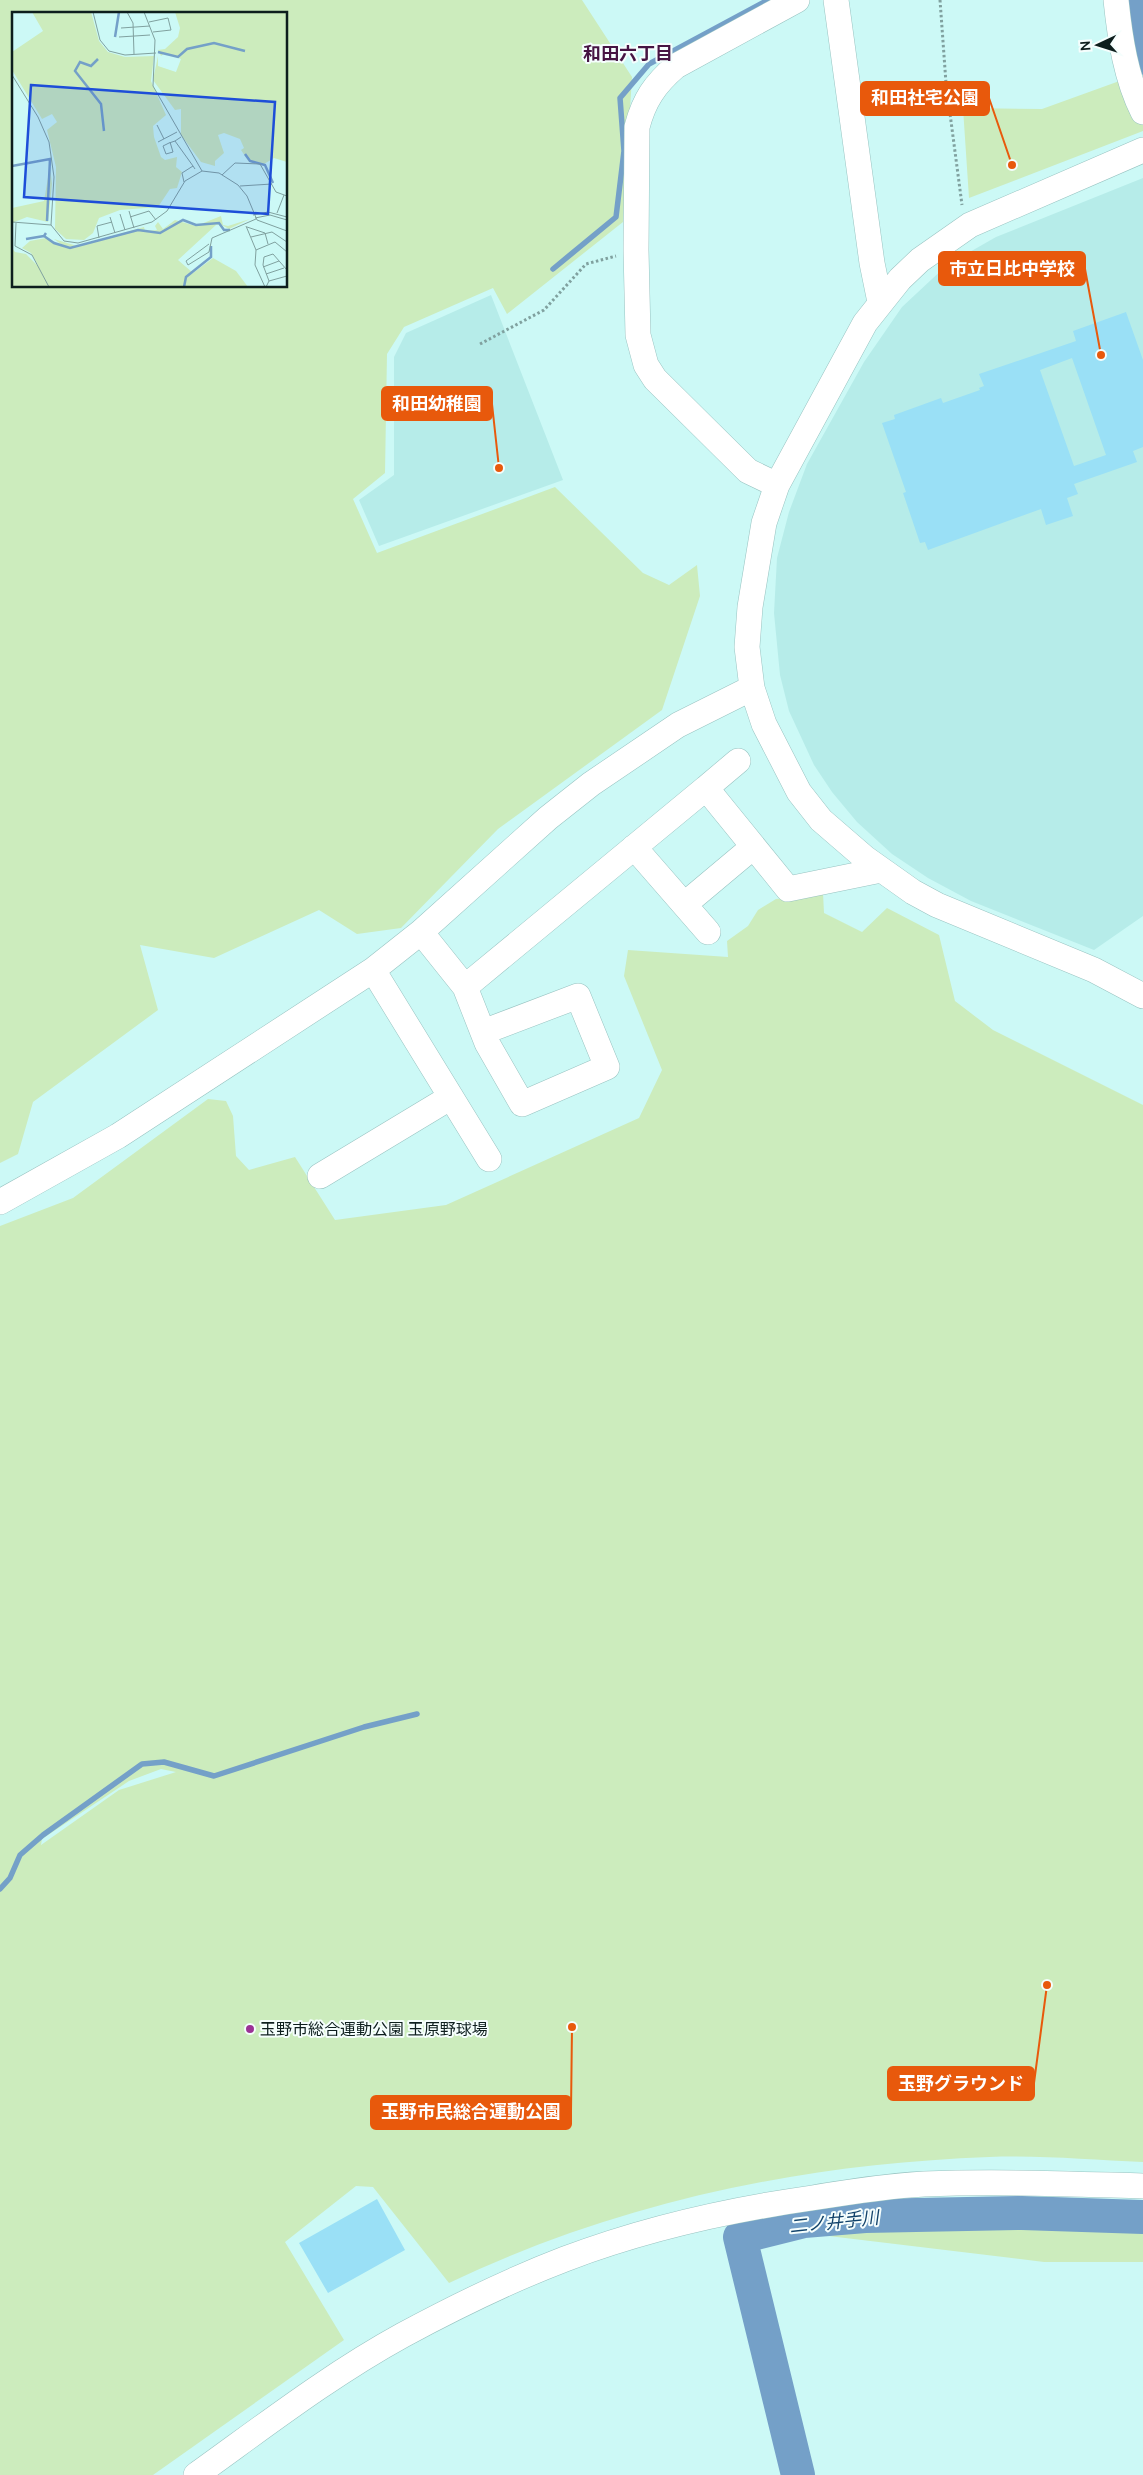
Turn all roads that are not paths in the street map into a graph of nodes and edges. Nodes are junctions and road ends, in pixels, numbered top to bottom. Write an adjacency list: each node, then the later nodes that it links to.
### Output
1 (796, 0): 7 (street)
2 (836, 0): 6 (street)
3 (1116, 0): 4 (street)
4 (1143, 112)
5 (1143, 150): 6 (street)
6 (880, 302): 7 (street)
7 (777, 484): 8 (street)
8 (752, 688): 13 (street); 15 (street)
9 (738, 761): 10 (street)
10 (706, 788): 11 (street); 12 (street)
11 (634, 847): 14 (street); 18 (street)
12 (753, 847): 13 (street); 14 (street)
13 (881, 870): 19 (street)
14 (685, 904): 16 (street)
15 (421, 932): 17 (street); 18 (street)
16 (708, 932)
17 (374, 970): 21 (street); 24 (street)
18 (465, 988): 20 (street)
19 (1143, 996)
20 (483, 1032): 20 (street)
21 (451, 1097): 22 (street); 23 (street)
22 (489, 1159)
23 (320, 1176)
24 (0, 1202)
25 (1143, 2186): 26 (street)
26 (196, 2475)

